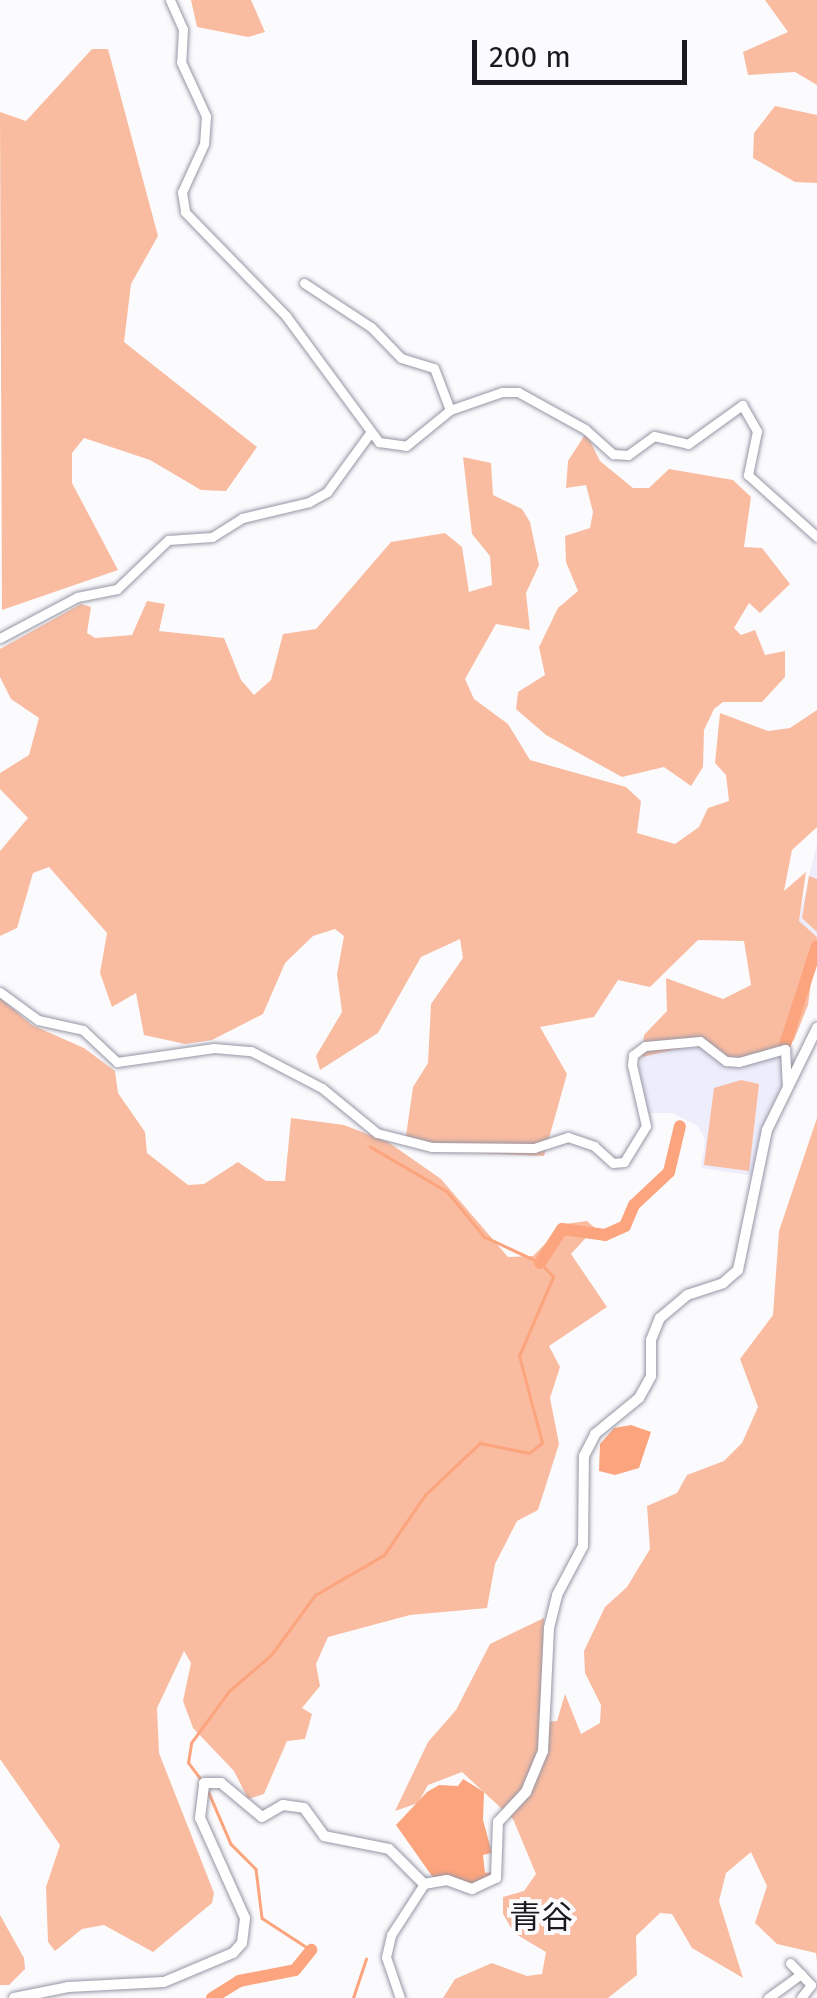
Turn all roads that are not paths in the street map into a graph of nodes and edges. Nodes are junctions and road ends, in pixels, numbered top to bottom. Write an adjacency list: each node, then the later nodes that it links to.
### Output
1 (170, 0): 4 (street)
2 (304, 283): 3 (street)
3 (450, 410): 4 (street); 5 (street)
4 (370, 433): 6 (street)
5 (817, 537)
6 (0, 638)
7 (0, 992): 9 (street)
8 (817, 1028): 9 (main road)
9 (788, 1094): 10 (main road)
10 (424, 1884): 13 (main road); 14 (street)
11 (790, 1963): 12 (street)
12 (801, 1974): 15 (street); 16 (street)
13 (14, 1998)
14 (400, 1998)
15 (768, 1998)
16 (802, 1998)

